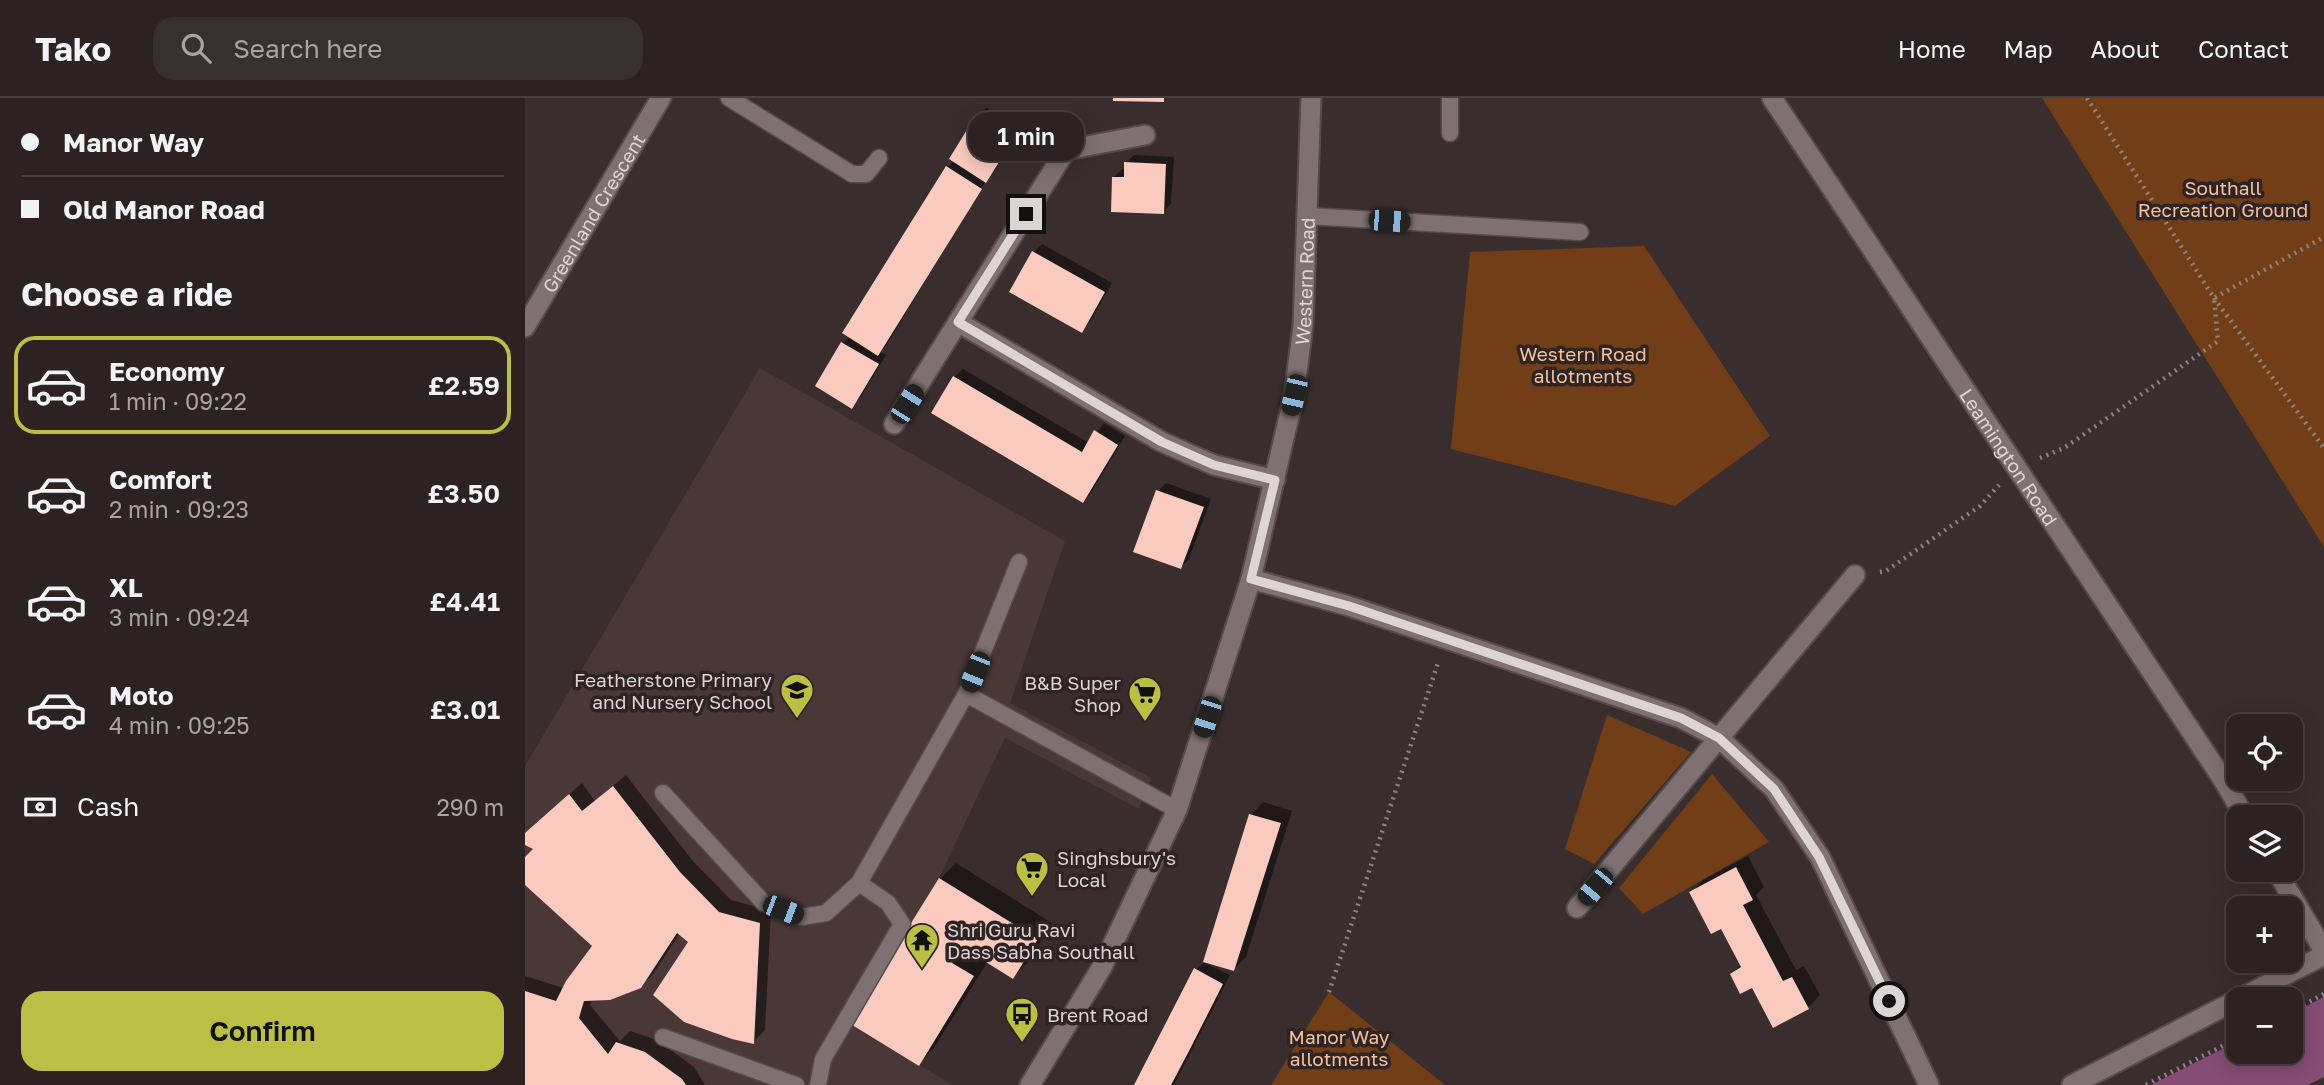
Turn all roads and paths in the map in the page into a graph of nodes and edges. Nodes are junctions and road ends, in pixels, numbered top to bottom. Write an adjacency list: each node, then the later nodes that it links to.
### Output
1 (661, 98): 15 (street, Greenland Crescent)
2 (729, 98): 9 (lane)
3 (1311, 98): 10 (street, Western Road)
4 (1450, 98): 7 (lane)
5 (1772, 98): 18 (street, Leamington Road)
6 (2087, 98): 13 (path)
7 (1450, 133)
8 (1145, 135): 14 (street)
9 (879, 158)
10 (1307, 216): 11 (lane); 19 (street, Western Road)
11 (1580, 232)
12 (2324, 237): 13 (path)
13 (2214, 298): 17 (path); 18 (path)
14 (958, 322): 16 (street); 19 (street)
15 (525, 327)
16 (894, 424)
17 (2324, 448)
18 (2015, 467): 21 (path); 27 (street, Leamington Road)
19 (1275, 480): 22 (street, Western Road)
20 (1019, 562): 24 (lane)
21 (1855, 576): 25 (street)
22 (1251, 579): 23 (street); 28 (street, Western Road)
23 (1446, 639): 25 (street); 33 (path)
24 (966, 694): 28 (lane); 30 (lane)
25 (1719, 738): 31 (street); 41 (street)
26 (663, 793): 30 (lane)
27 (2237, 805)
28 (1177, 810): 40 (street, Western Road)
29 (2283, 882): 32 (street)
30 (859, 883): 39 (lane)
31 (1577, 908)
32 (2324, 953): 42 (street)
33 (1329, 992)
34 (2324, 994): 35 (path)
35 (2303, 1005)
36 (663, 1037): 38 (lane)
37 (2226, 1044): 43 (path)
38 (796, 1085)
39 (818, 1085)
40 (1030, 1085)
41 (1929, 1085)
42 (2072, 1085)
43 (2146, 1085)

